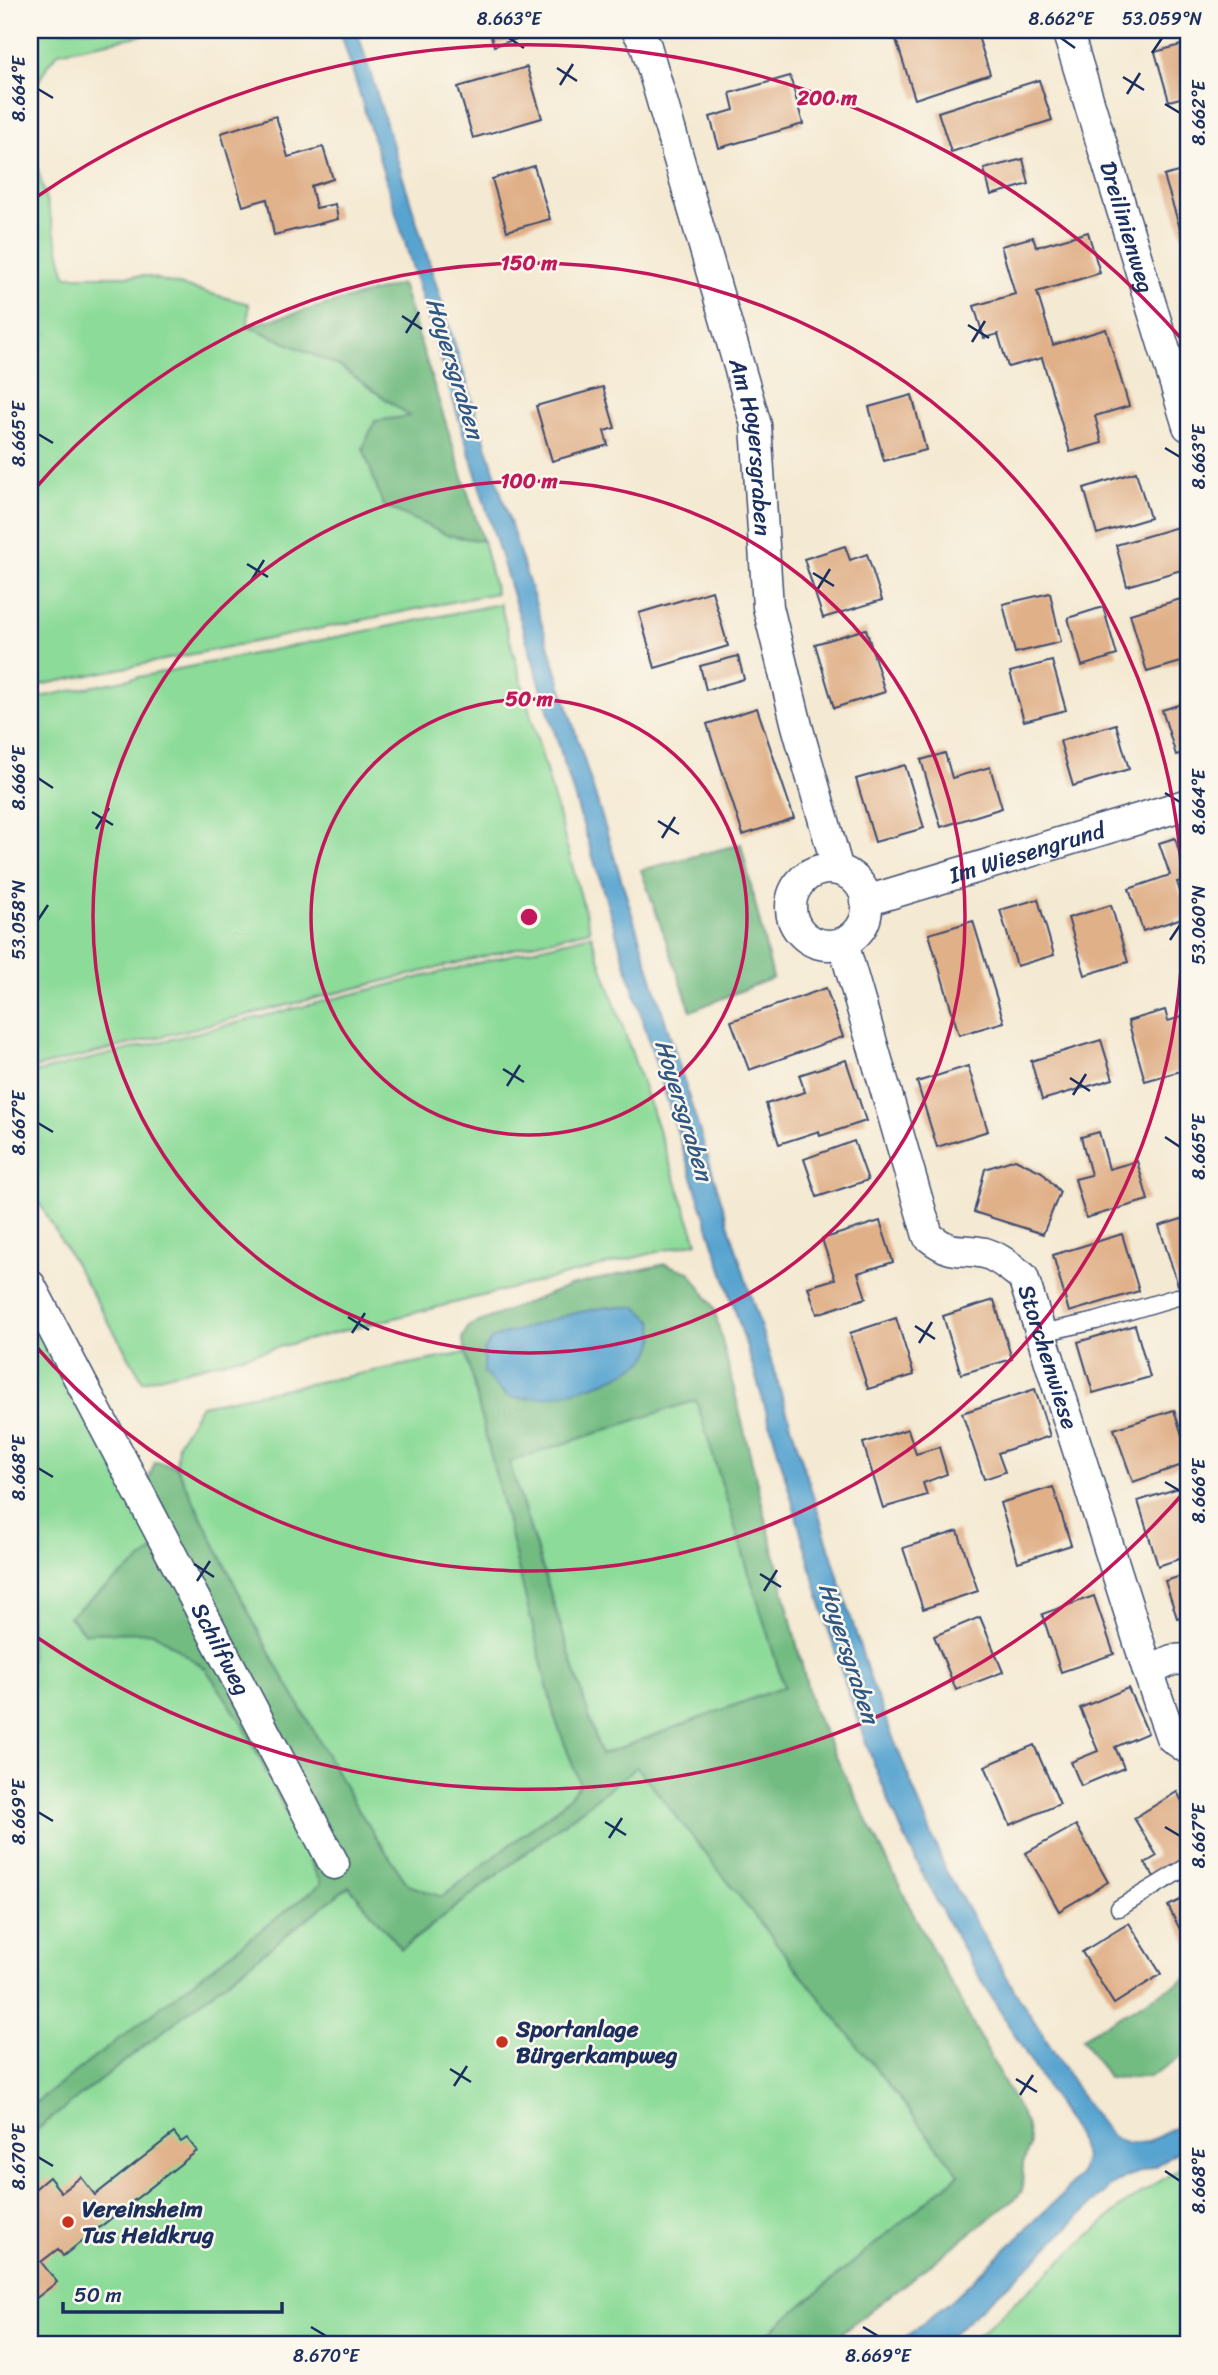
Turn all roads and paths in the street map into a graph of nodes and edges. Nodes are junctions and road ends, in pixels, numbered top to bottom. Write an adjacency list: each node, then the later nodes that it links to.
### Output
1 (637, 30): 5 (street, Am Hoyersgraben)
2 (1067, 30): 3 (street, Dreilinienweg)
3 (1188, 426)
4 (1188, 804): 6 (street, Im Wiesengrund)
5 (838, 870): 6 (street); 7 (street)
6 (866, 901): 7 (street)
7 (842, 943): 10 (street, Storchenwiese)
8 (30, 1285): 14 (street, Schilfweg)
9 (1177, 1297): 10 (lane)
10 (1041, 1333): 12 (street, Storchenwiese)
11 (1188, 1659): 12 (street)
12 (1148, 1671): 13 (street, Storchenwiese)
13 (1188, 1750)
14 (334, 1864)
15 (1188, 1866): 16 (lane)
16 (1119, 1908)

